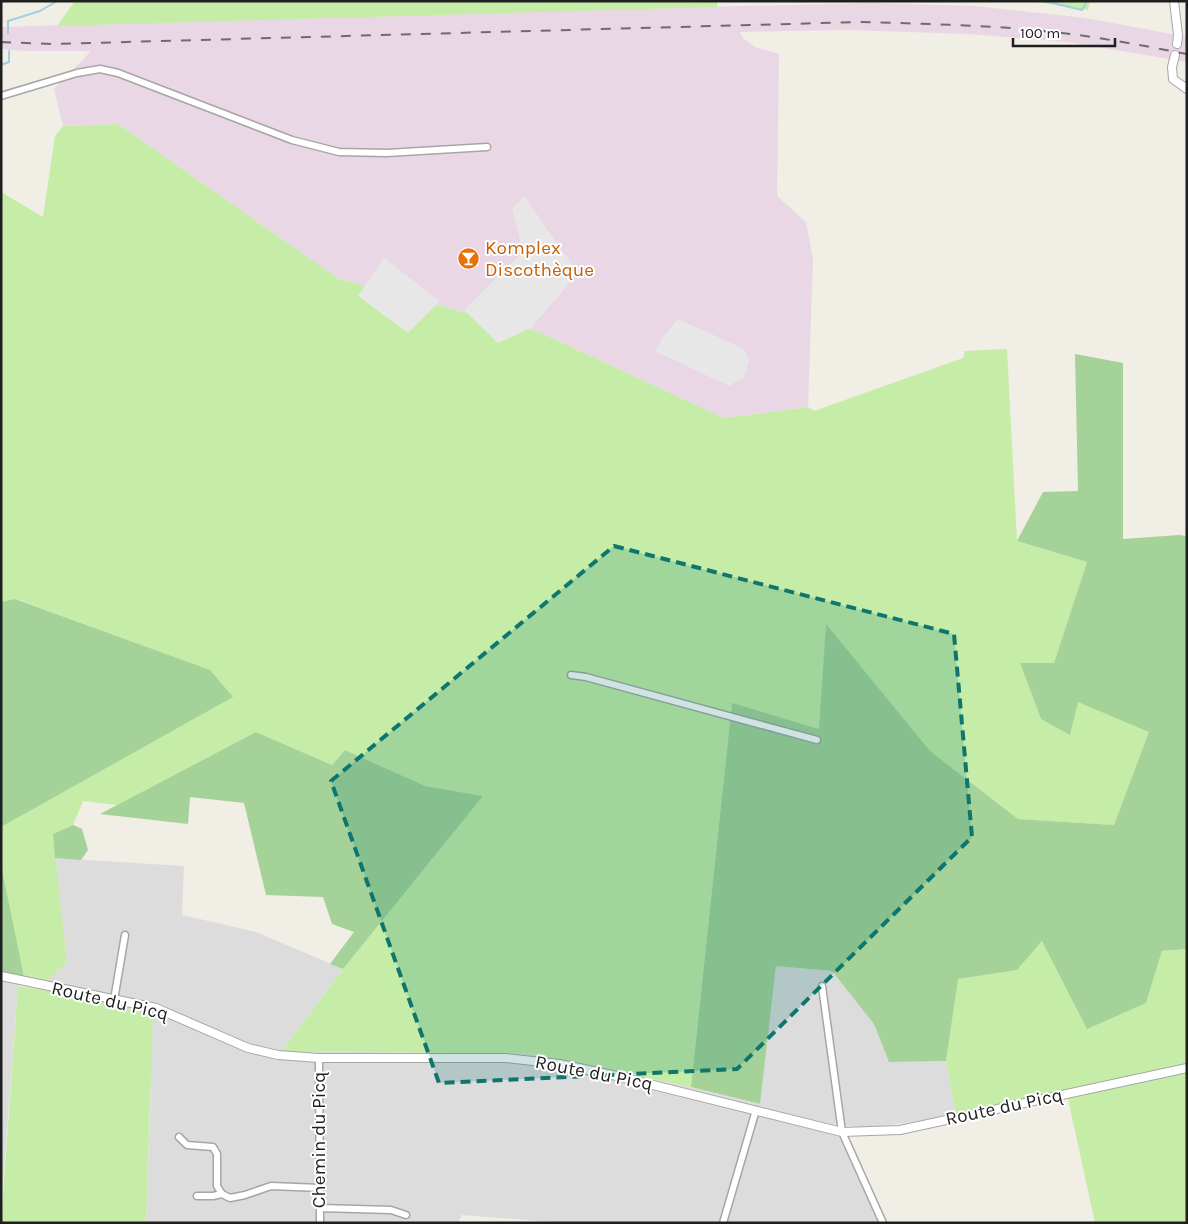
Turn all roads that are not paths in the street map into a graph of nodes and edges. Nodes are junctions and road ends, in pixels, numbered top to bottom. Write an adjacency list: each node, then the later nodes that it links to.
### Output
1 (1174, 1): 2 (street)
2 (1177, 44)
3 (1175, 55): 4 (street)
4 (1187, 89)
5 (1, 96): 6 (street)
6 (487, 147)
7 (571, 675): 8 (street)
8 (817, 740)
9 (124, 935): 12 (street)
10 (1, 976): 12 (street, Route du Picq)
11 (822, 986): 16 (street)
12 (114, 1000): 13 (street, Route du Picq)
13 (319, 1058): 15 (street, Route du Picq); 18 (street, Chemin du Picq)
14 (1187, 1068): 16 (street, Route du Picq)
15 (756, 1110): 16 (street, Route du Picq); 24 (street)
16 (842, 1132): 25 (street)
17 (179, 1137): 19 (street)
18 (320, 1188): 19 (street); 21 (street, Chemin du Picq)
19 (222, 1194): 20 (street)
20 (197, 1196)
21 (320, 1208): 22 (street); 23 (street, Chemin du Picq)
22 (406, 1215)
23 (320, 1223)
24 (722, 1223)
25 (883, 1223)

